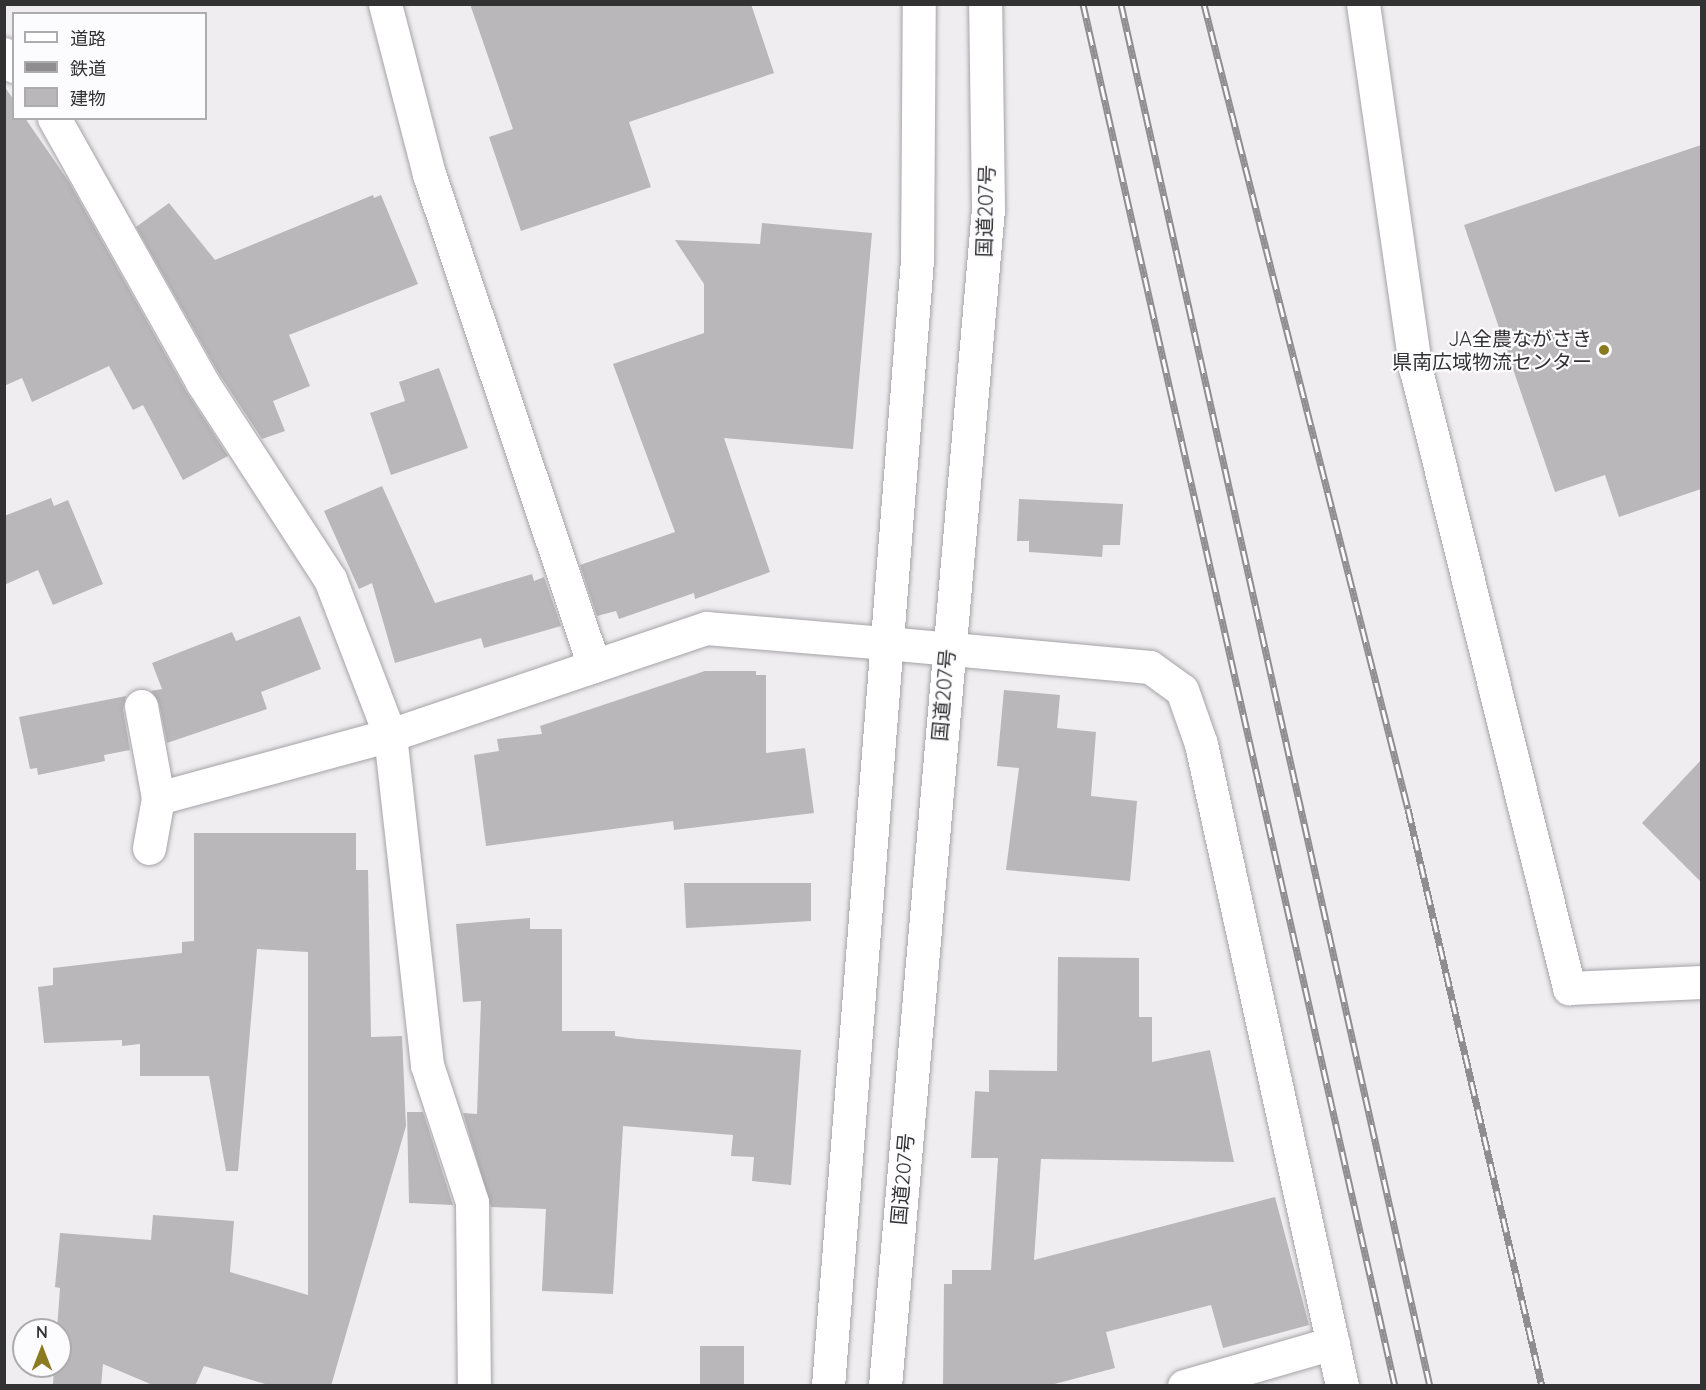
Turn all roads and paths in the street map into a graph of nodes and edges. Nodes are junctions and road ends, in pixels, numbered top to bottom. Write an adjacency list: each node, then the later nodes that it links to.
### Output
1 (385, 4): 8 (street)
2 (919, 4): 6 (street)
3 (985, 4): 7 (street, 国道207号)
4 (1363, 4): 13 (street)
5 (55, 120): 10 (street)
6 (886, 643): 7 (street); 8 (street); 16 (street)
7 (946, 650): 14 (street); 17 (street, 国道207号)
8 (594, 666): 10 (street)
9 (141, 706): 11 (street)
10 (390, 735): 11 (street); 15 (street)
11 (158, 798): 12 (street)
12 (149, 848)
13 (1701, 982)
14 (1333, 1343): 18 (street); 19 (street)
15 (474, 1386)
16 (828, 1386)
17 (885, 1386)
18 (1184, 1386)
19 (1342, 1386)

